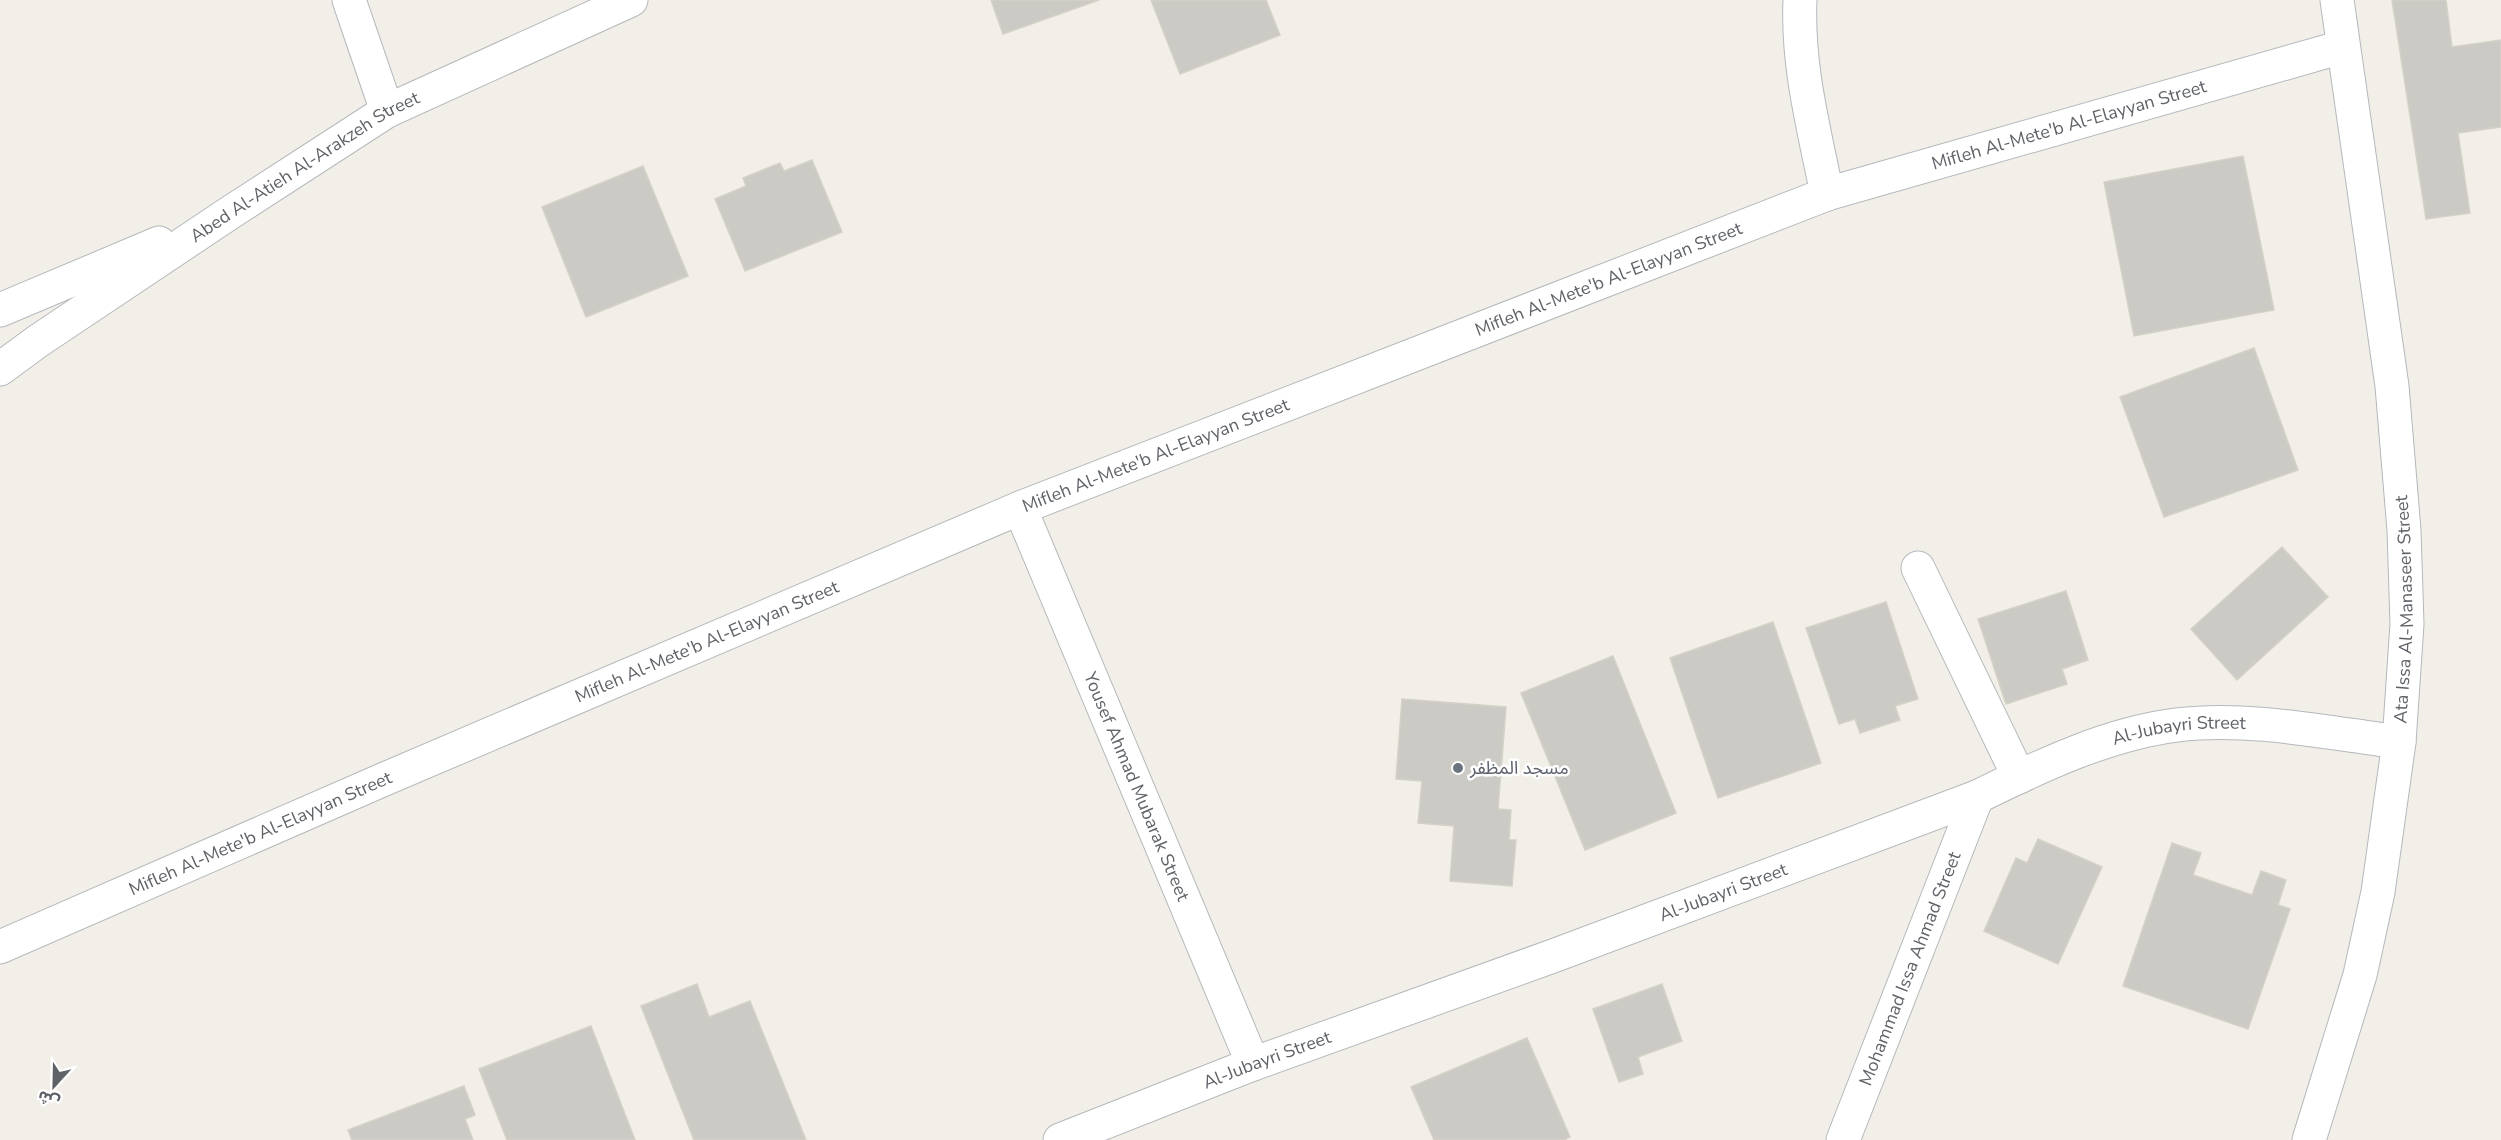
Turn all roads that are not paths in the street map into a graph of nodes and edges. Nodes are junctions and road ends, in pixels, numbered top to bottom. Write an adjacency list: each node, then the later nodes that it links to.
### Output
1 (349, 0): 6 (street)
2 (630, 0): 6 (street, Abed Al-Atieh Al-Arakzeh Street)
3 (1800, 0): 7 (street)
4 (2337, 0): 5 (street, Ata Issa Al-Manaseer Street)
5 (2342, 47): 7 (street, Mifleh Al-Mete'b Al-Elayyan Street); 13 (street, Ata Issa Al-Manaseer Street)
6 (387, 111): 8 (street, Abed Al-Atieh Al-Arakzeh Street)
7 (1827, 194): 11 (street, Mifleh Al-Mete'b Al-Elayyan Street)
8 (231, 212): 9 (street); 10 (street, Abed Al-Atieh Al-Arakzeh Street)
9 (0, 310)
10 (0, 369)
11 (1020, 508): 16 (street, Mifleh Al-Mete'b Al-Elayyan Street); 17 (street, Yousef Ahmad Mubarak Street)
12 (1918, 568): 14 (street)
13 (2399, 742): 14 (street, Al-Jubayri Street); 20 (street, Ata Issa Al-Manaseer Street)
14 (2019, 777): 15 (street, Al-Jubayri Street)
15 (1977, 797): 17 (street, Al-Jubayri Street); 19 (street, Mohammad Issa Ahmad Street)
16 (0, 947)
17 (1253, 1064): 18 (street, Al-Jubayri Street)
18 (1060, 1140)
19 (1843, 1140)
20 (2309, 1140)

